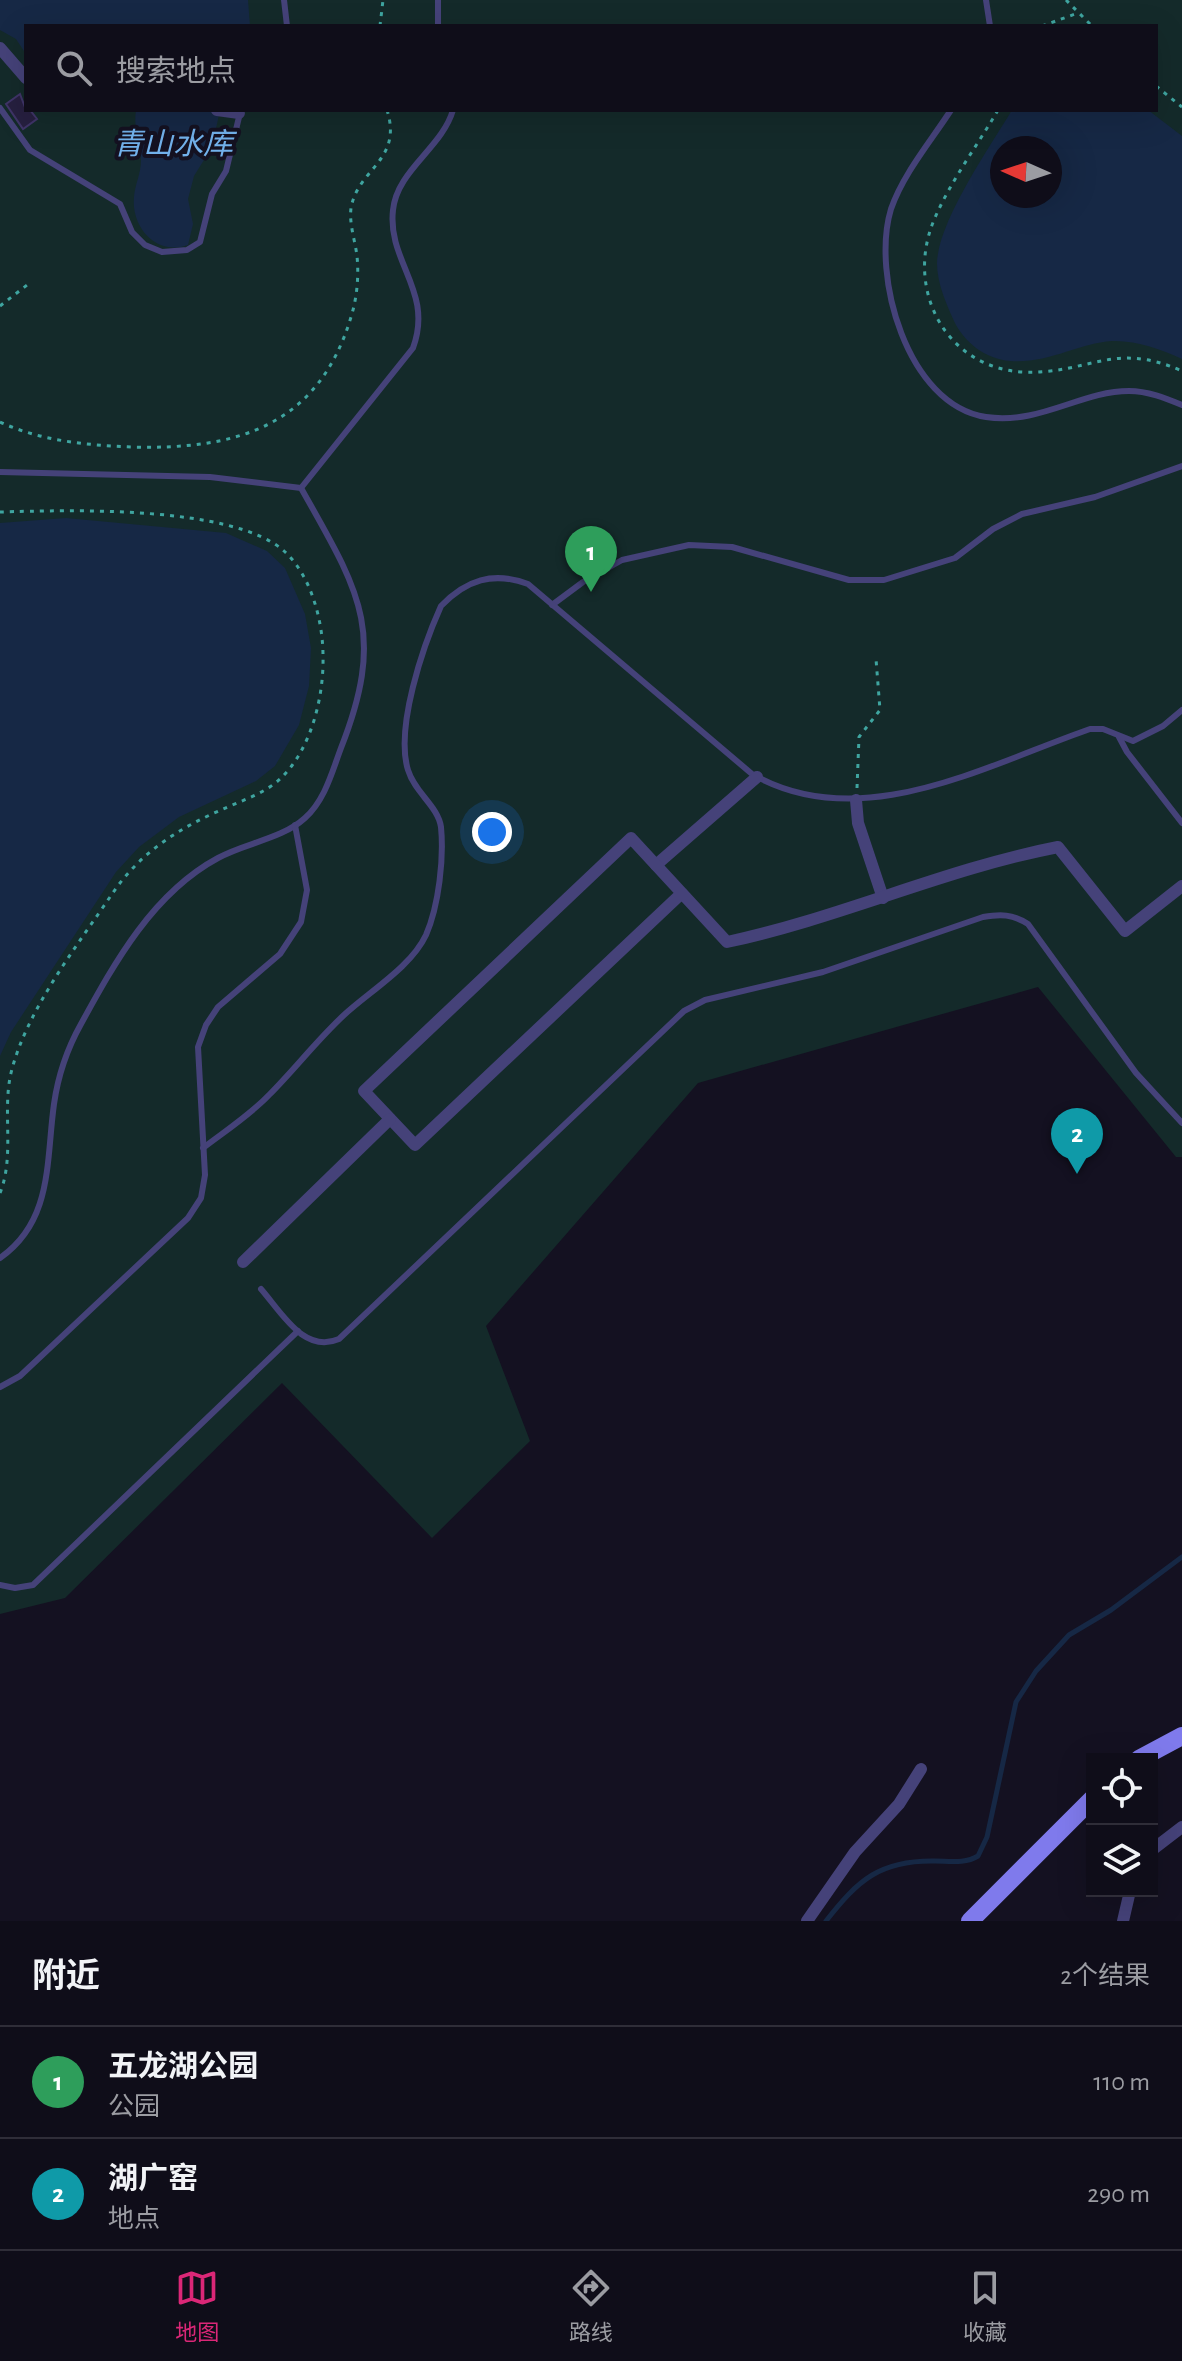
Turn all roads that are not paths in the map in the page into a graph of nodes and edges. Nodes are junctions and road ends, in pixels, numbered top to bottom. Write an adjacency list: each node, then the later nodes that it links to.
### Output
1 (284, 0): 4 (lane)
2 (438, 0): 5 (lane)
3 (986, 0): 6 (lane)
4 (287, 24)
5 (438, 24)
6 (990, 24)
7 (0, 48): 8 (street)
8 (24, 76)
9 (0, 108): 10 (lane)
10 (241, 112)
11 (452, 112): 16 (lane)
12 (950, 112): 13 (lane)
13 (1182, 405)
14 (1182, 466): 17 (lane)
15 (0, 472): 16 (lane)
16 (301, 488): 23 (lane)
17 (552, 605): 20 (lane); 30 (lane)
18 (1182, 710): 19 (lane)
19 (1119, 737): 21 (lane); 22 (lane)
20 (757, 777): 21 (lane); 24 (street)
21 (856, 800): 27 (street)
22 (1182, 823)
23 (295, 825): 30 (lane); 31 (lane)
24 (656, 865): 26 (street); 28 (street)
25 (1181, 889): 27 (street)
26 (682, 893): 27 (street); 28 (street)
27 (883, 898)
28 (390, 1119): 32 (street)
29 (1182, 1123): 34 (lane)
30 (203, 1148): 35 (lane)
31 (0, 1258)
32 (243, 1262)
33 (261, 1289): 34 (lane)
34 (298, 1331): 36 (lane)
35 (0, 1387)
36 (0, 1585)
37 (1182, 1736): 38 (street)
38 (1150, 1753)
39 (921, 1769): 44 (street)
40 (1086, 1805): 45 (street)
41 (1182, 1827): 42 (street)
42 (1158, 1845)
43 (1129, 1897): 46 (street)
44 (807, 1921)
45 (970, 1921)
46 (1123, 1921)

